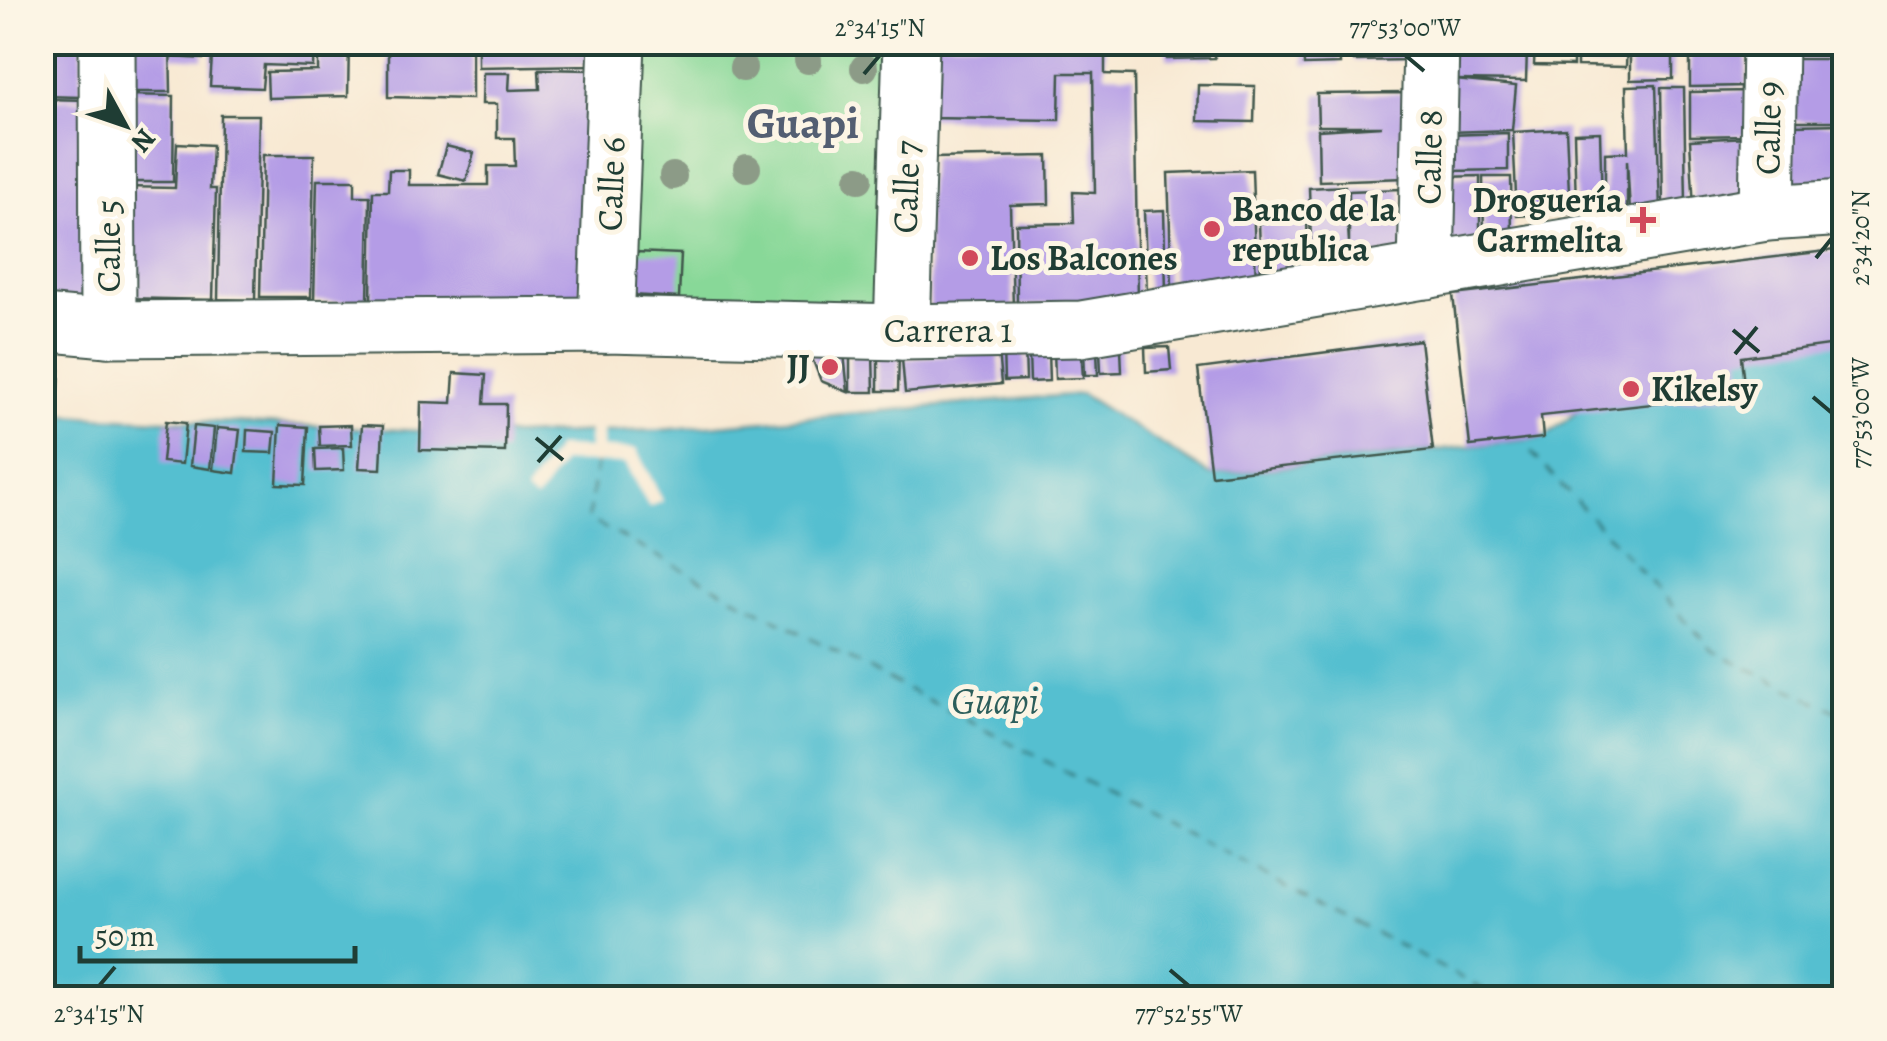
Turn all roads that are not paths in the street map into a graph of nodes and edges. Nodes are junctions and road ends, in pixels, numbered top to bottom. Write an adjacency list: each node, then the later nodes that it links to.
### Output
1 (106, 42): 11 (street, Calle 5)
2 (617, 42): 10 (street, Calle 6)
3 (911, 42): 12 (street, Calle 7)
4 (1431, 42): 8 (street, Calle 8)
5 (1770, 42): 7 (street, Calle 9)
6 (1844, 208): 7 (street, Carrera 1)
7 (1767, 213): 8 (street, Carrera 1)
8 (1426, 271): 12 (street, Carrera 1)
9 (42, 324): 11 (street, Carrera 1)
10 (606, 324): 11 (street, Carrera 1); 12 (street, Carrera 1)
11 (108, 329)
12 (902, 332)

